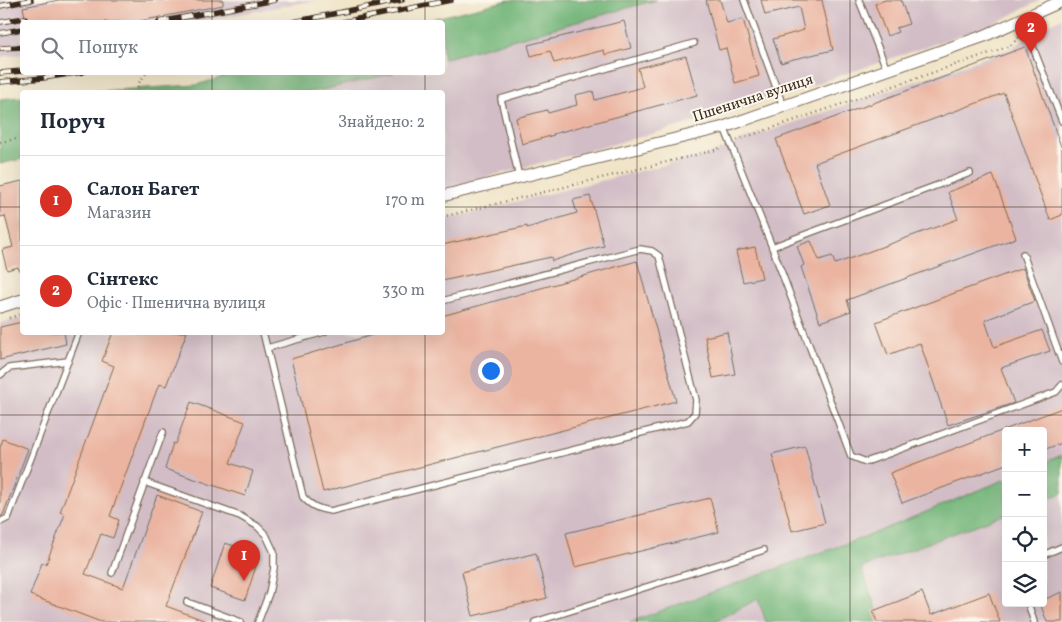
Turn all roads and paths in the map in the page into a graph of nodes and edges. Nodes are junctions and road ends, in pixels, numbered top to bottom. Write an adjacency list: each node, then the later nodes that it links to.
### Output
1 (744, 0): 9 (lane)
2 (859, 0): 6 (lane)
3 (1062, 1): 4 (street, Пшенична вулиця)
4 (1022, 19): 6 (street, Пшенична вулиця); 10 (lane)
5 (694, 43): 15 (lane)
6 (887, 70): 9 (street, Пшенична вулиця)
7 (145, 75): 8 (path)
8 (137, 90)
9 (783, 106): 11 (street, Пшенична вулиця)
10 (1062, 121)
11 (724, 127): 15 (street, Пшенична вулиця); 17 (lane)
12 (20, 138): 13 (path)
13 (0, 142)
14 (970, 174): 17 (lane)
15 (519, 177): 16 (street, Пшенична вулиця)
16 (445, 195)
17 (772, 247): 29 (lane)
18 (1023, 254): 27 (lane)
19 (445, 300): 25 (lane)
20 (20, 301): 21 (street)
21 (0, 307)
22 (78, 335): 26 (lane)
23 (264, 335): 25 (lane)
24 (313, 335): 25 (lane)
25 (267, 348)
26 (68, 361): 28 (lane); 32 (lane)
27 (1062, 362)
28 (0, 375)
29 (1062, 385)
30 (163, 432): 31 (lane)
31 (144, 482): 36 (lane); 40 (lane)
32 (0, 522)
33 (1062, 548): 35 (lane)
34 (764, 550): 41 (lane)
35 (1047, 554)
36 (112, 574)
37 (187, 602): 39 (lane)
38 (1029, 607): 42 (lane)
39 (241, 622)
40 (258, 622)
41 (535, 622)
42 (1034, 622)

